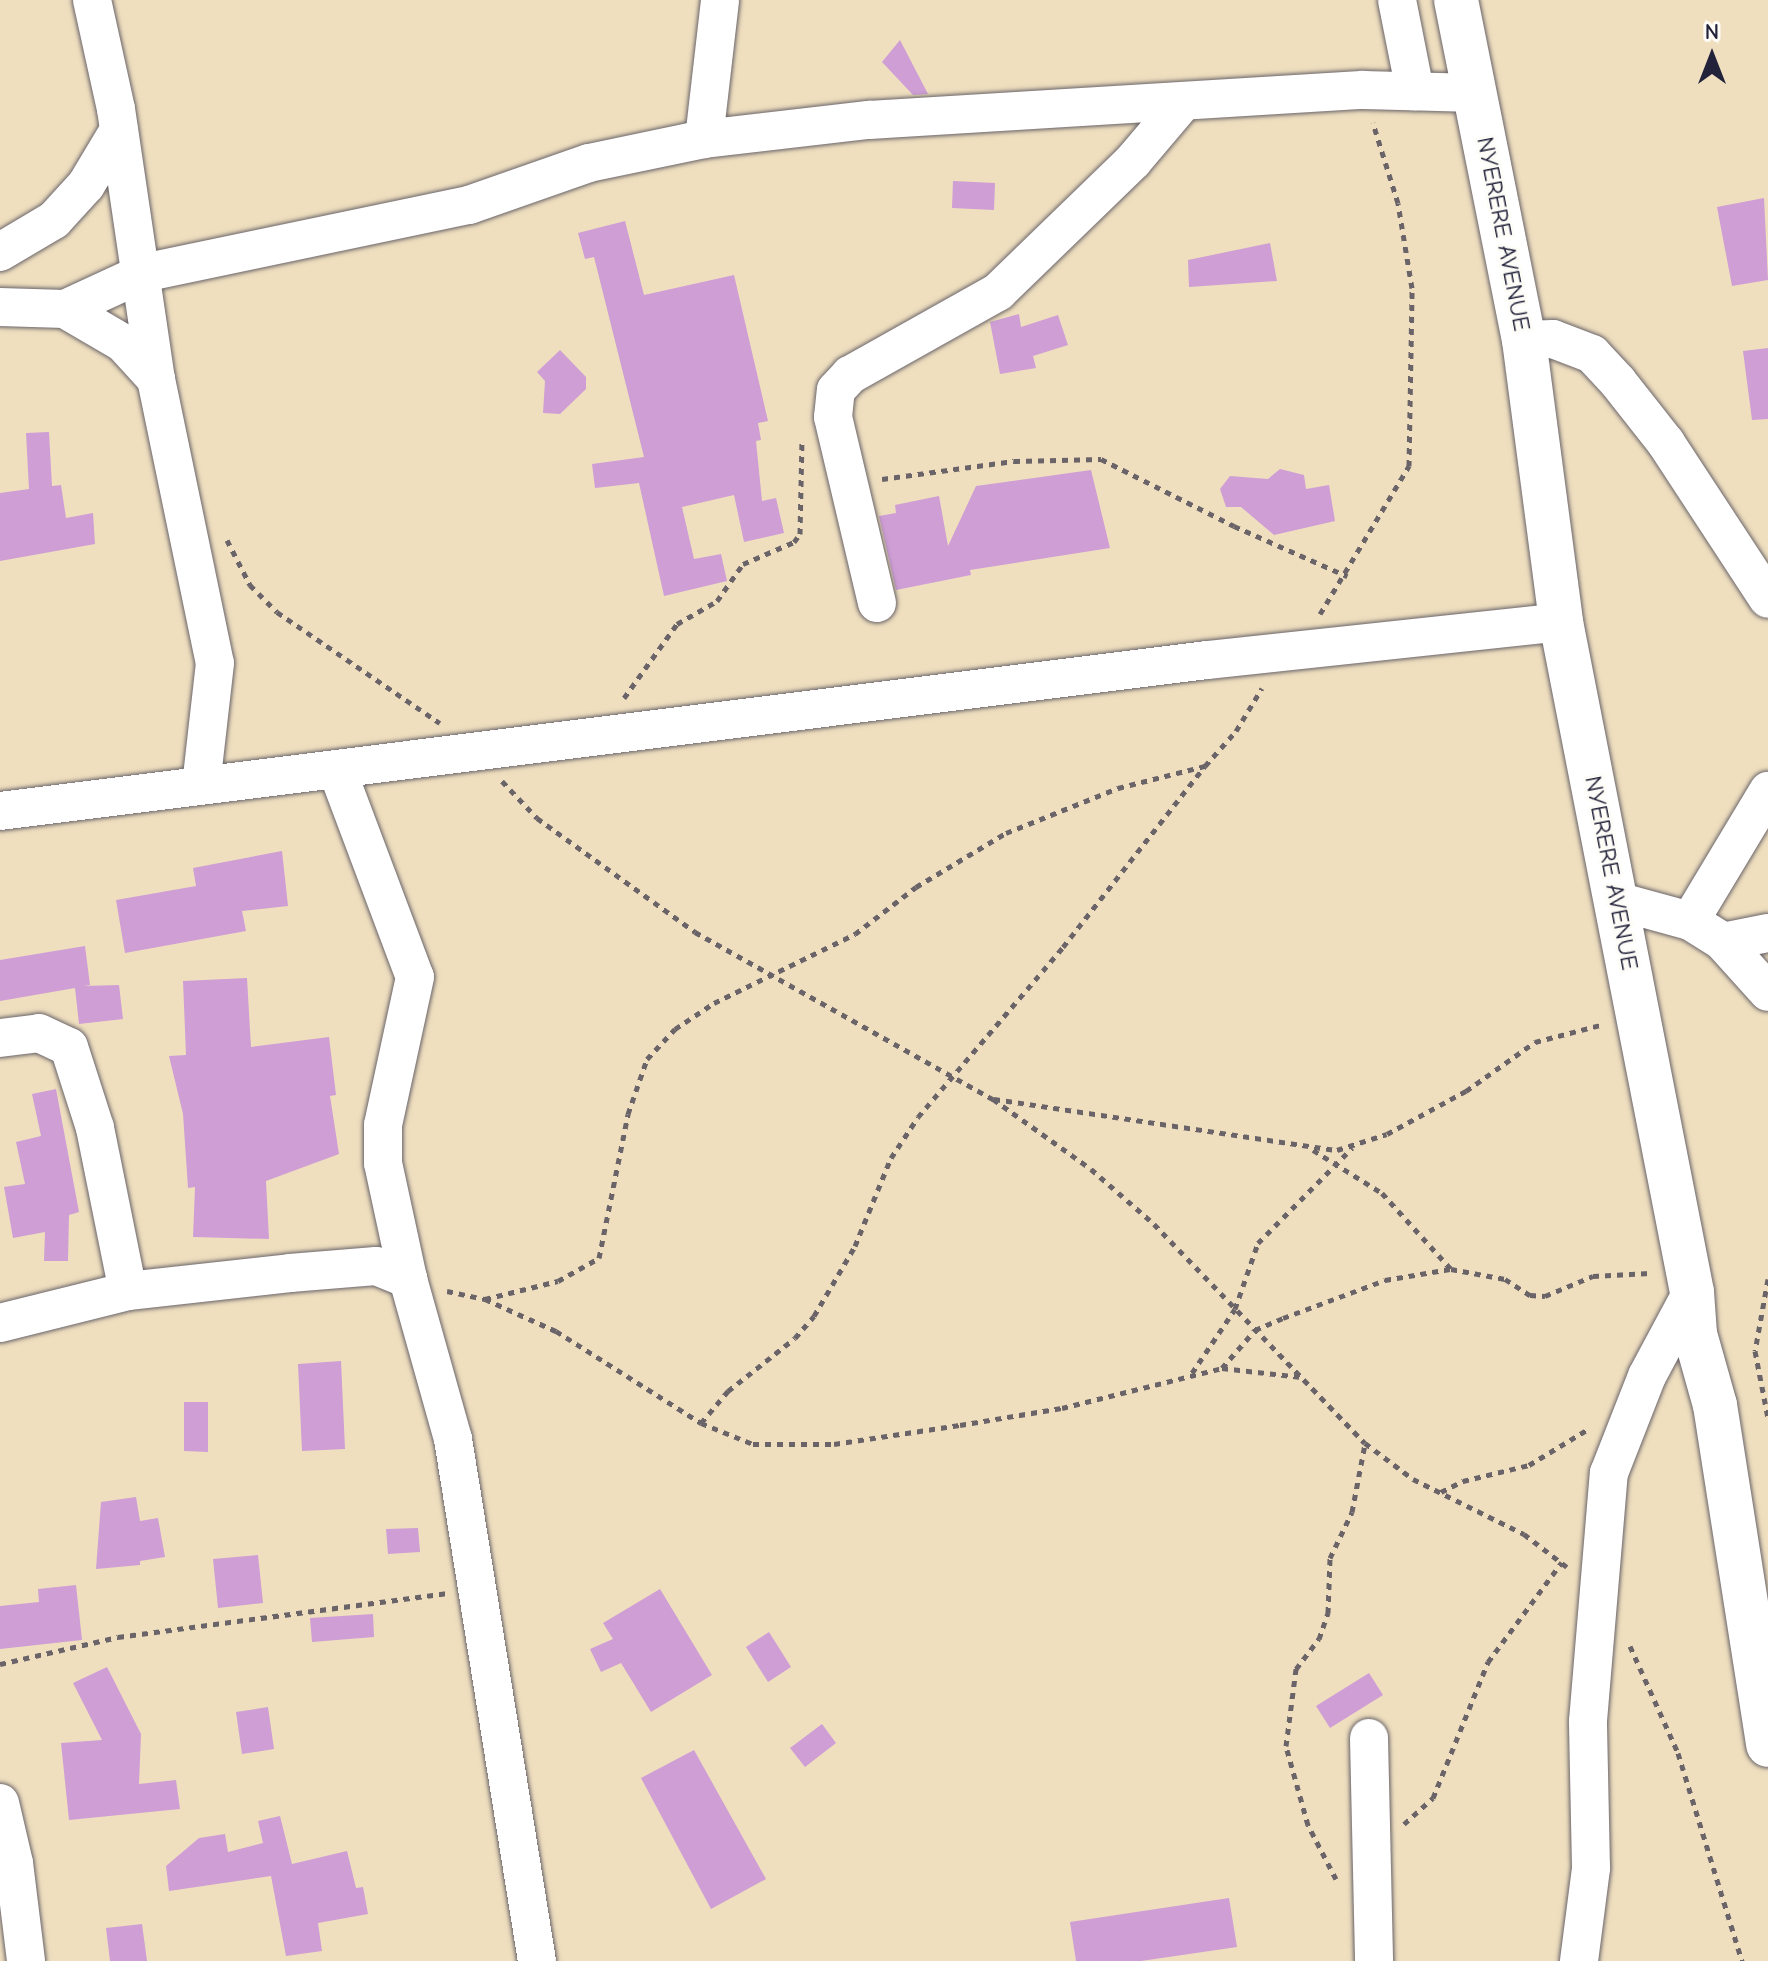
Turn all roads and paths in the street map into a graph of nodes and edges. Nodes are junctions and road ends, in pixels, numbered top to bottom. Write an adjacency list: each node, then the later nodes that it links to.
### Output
1 (92, 0): 9 (street)
2 (720, 0): 10 (street)
3 (1397, 0): 6 (street)
4 (1456, 0): 7 (main road, NYERERE AVENUE)
5 (1363, 90): 6 (street); 8 (street); 20 (path)
6 (1415, 91): 7 (street)
7 (1476, 93): 15 (main road, NYERERE AVENUE)
8 (1183, 102): 10 (street); 17 (street)
9 (119, 130): 11 (street); 12 (street)
10 (704, 139): 12 (street)
11 (0, 252)
12 (143, 273): 14 (street); 16 (street)
13 (0, 307): 14 (street)
14 (65, 309): 16 (street)
15 (1524, 340): 21 (street); 23 (main road, NYERERE AVENUE)
16 (156, 379): 19 (street)
17 (833, 402): 18 (street); 25 (path)
18 (847, 489): 20 (path); 22 (street)
19 (180, 490): 26 (path); 29 (street)
20 (1347, 576): 24 (path)
21 (1768, 599)
22 (877, 603)
23 (1561, 622): 24 (street); 32 (main road, NYERERE AVENUE)
24 (1295, 650): 25 (street); 27 (path)
25 (590, 735): 26 (street)
26 (473, 750): 28 (street); 36 (path)
27 (1205, 766): 36 (path); 40 (path)
28 (337, 770): 29 (street); 46 (street)
29 (201, 785): 31 (street)
30 (1768, 791): 33 (street)
31 (0, 811)
32 (1617, 901): 33 (street); 38 (main road, NYERERE AVENUE)
33 (1690, 921): 35 (street)
34 (1768, 933): 35 (street)
35 (1723, 942): 37 (street)
36 (767, 976): 40 (path); 50 (path)
37 (1768, 992)
38 (1642, 1027): 42 (path); 48 (main road, NYERERE AVENUE)
39 (0, 1038): 49 (street)
40 (952, 1075): 41 (path); 60 (path)
41 (993, 1099): 43 (path); 52 (path)
42 (1353, 1147): 43 (path); 44 (path)
43 (1311, 1149): 44 (path)
44 (1338, 1164): 45 (path); 52 (path)
45 (1451, 1269): 48 (path); 54 (path)
46 (408, 1279): 49 (street); 50 (path); 65 (street)
47 (1768, 1279): 51 (path)
48 (1690, 1281): 58 (street); 69 (main road, NYERERE AVENUE)
49 (128, 1291): 53 (street)
50 (485, 1299): 60 (path)
51 (1765, 1299): 59 (path)
52 (1235, 1309): 54 (path); 56 (path)
53 (0, 1323)
54 (1255, 1330): 55 (path); 57 (path)
55 (1222, 1368): 56 (path); 57 (path)
56 (1192, 1373): 60 (path)
57 (1302, 1377): 61 (path)
58 (1639, 1399): 62 (path); 66 (street)
59 (1768, 1418)
60 (701, 1423)
61 (1365, 1443): 62 (path); 72 (path)
62 (1441, 1492): 64 (path)
63 (1569, 1552): 64 (path)
64 (1562, 1562): 66 (path); 71 (path)
65 (479, 1589): 67 (path); 74 (street)
66 (1600, 1605): 76 (street); 77 (path)
67 (0, 1664)
68 (1369, 1738): 71 (street)
69 (1768, 1745)
70 (0, 1803): 73 (street)
71 (1370, 1848): 75 (street)
72 (1340, 1889)
73 (26, 1961)
74 (537, 1961)
75 (1374, 1961)
76 (1579, 1961)
77 (1742, 1961)

